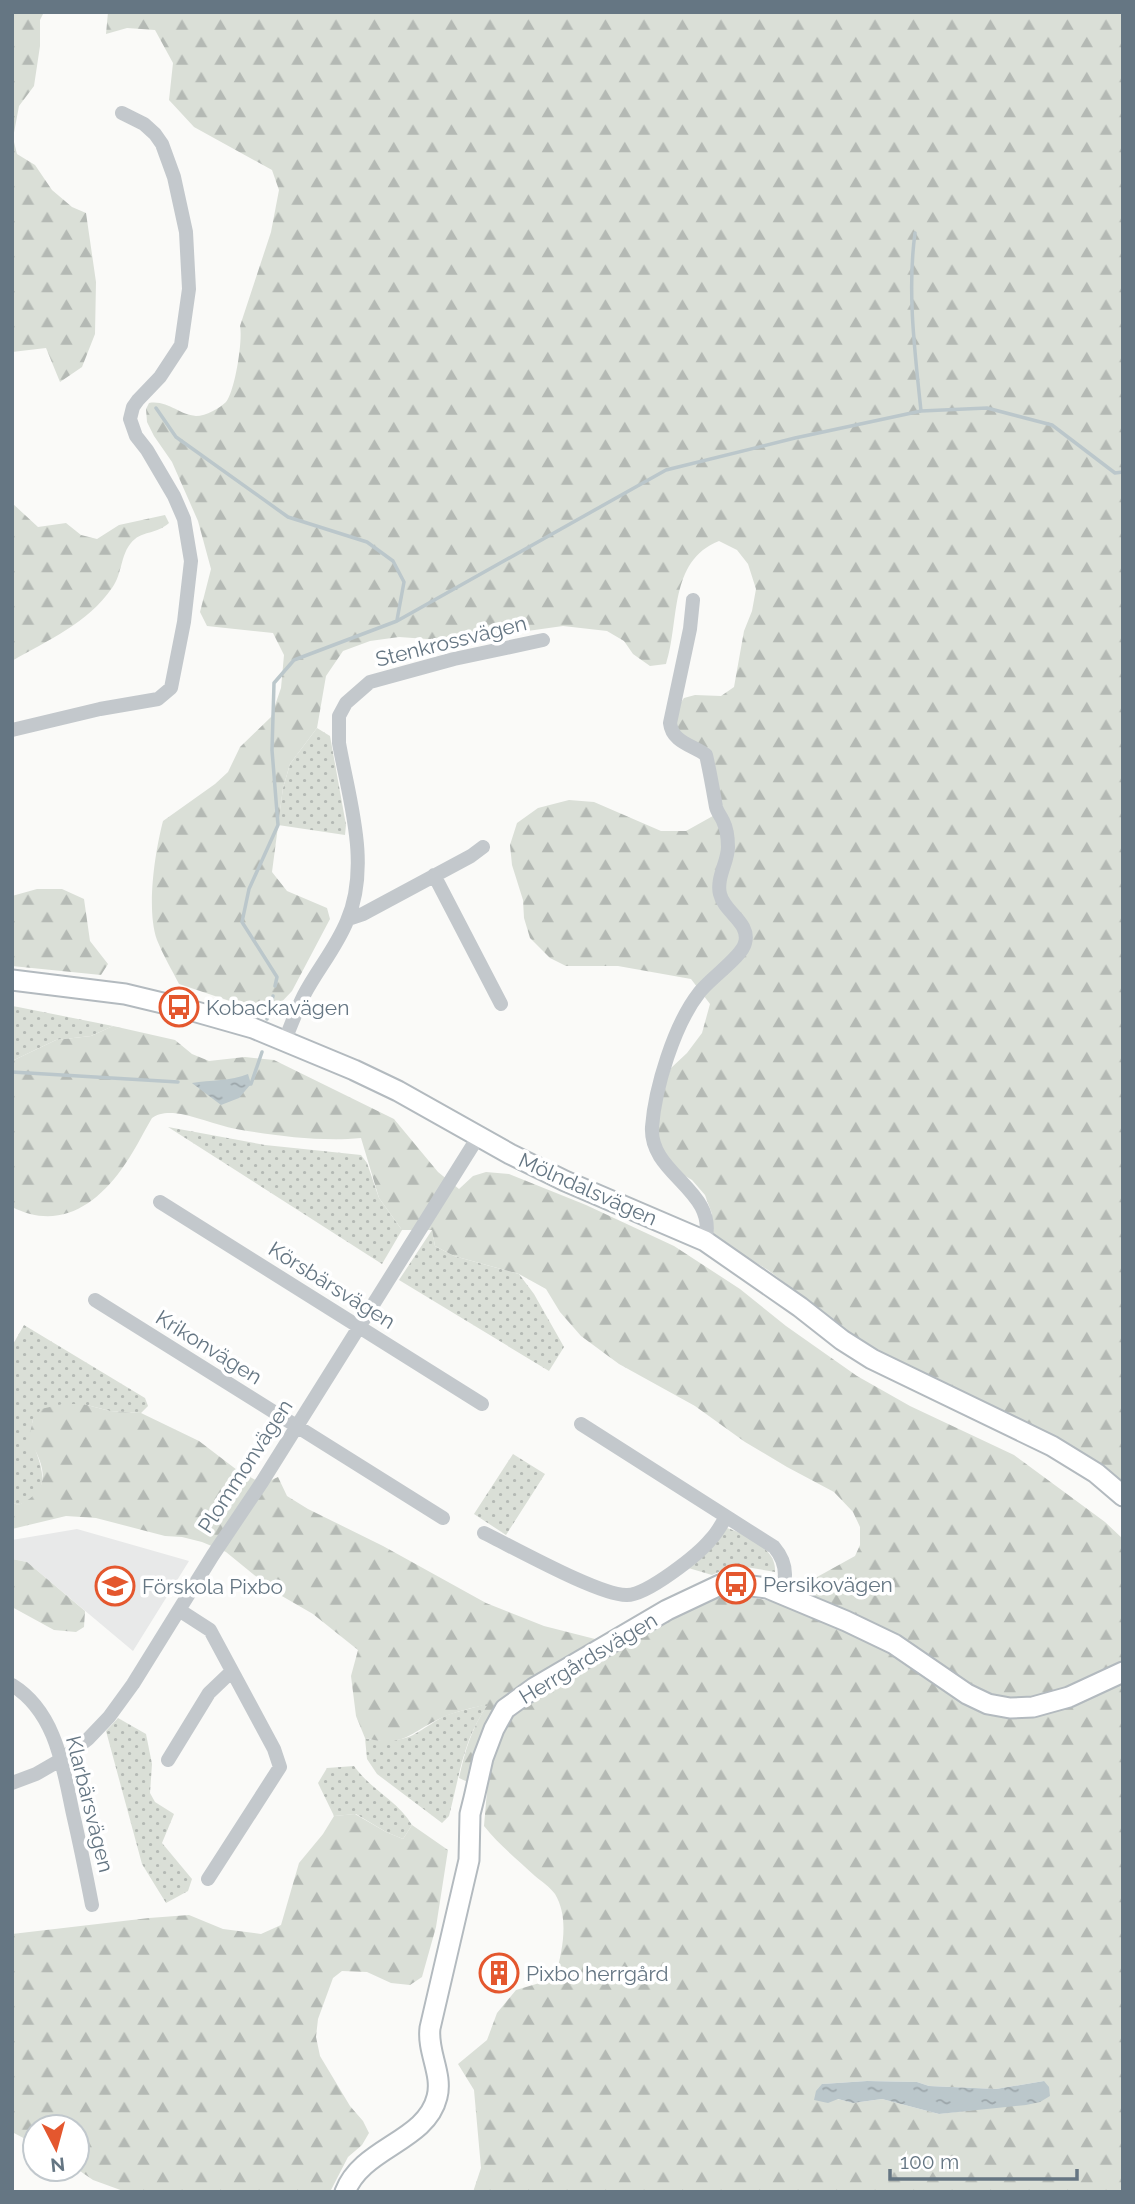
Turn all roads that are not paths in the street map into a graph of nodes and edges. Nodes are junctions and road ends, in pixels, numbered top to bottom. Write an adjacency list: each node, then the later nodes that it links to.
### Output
1 (122, 113): 4 (street)
2 (693, 600): 13 (street)
3 (543, 640): 7 (street, Stenkrossvägen)
4 (12, 730)
5 (483, 847): 6 (street)
6 (434, 875): 7 (street); 9 (street)
7 (348, 919): 10 (street, Stenkrossvägen)
8 (12, 980): 10 (street, Mölndalsvägen)
9 (501, 1004)
10 (285, 1040): 11 (street, Mölndalsvägen)
11 (478, 1137): 13 (street, Mölndalsvägen); 15 (street, Plommonvägen)
12 (160, 1202): 15 (street, Körsbärsvägen)
13 (705, 1241): 19 (street, Mölndalsvägen)
14 (95, 1300): 18 (street, Krikonvägen)
15 (359, 1327): 16 (street, Körsbärsvägen); 18 (street, Plommonvägen)
16 (482, 1404)
17 (581, 1424): 20 (street)
18 (297, 1426): 21 (street, Krikonvägen); 24 (street, Plommonvägen)
19 (1123, 1496)
20 (726, 1517): 22 (street); 23 (street)
21 (443, 1518)
22 (484, 1533)
23 (781, 1593): 26 (street, Herrgårdsvägen); 33 (street, Herrgårdsvägen)
24 (179, 1610): 25 (street); 28 (street, Plommonvägen)
25 (230, 1672): 29 (street); 31 (street)
26 (1123, 1672)
27 (12, 1685): 28 (street, Klarbärsvägen)
28 (62, 1759): 30 (street, Plommonvägen); 32 (street, Klarbärsvägen)
29 (168, 1760)
30 (12, 1783)
31 (208, 1879)
32 (92, 1905)
33 (345, 2192)

